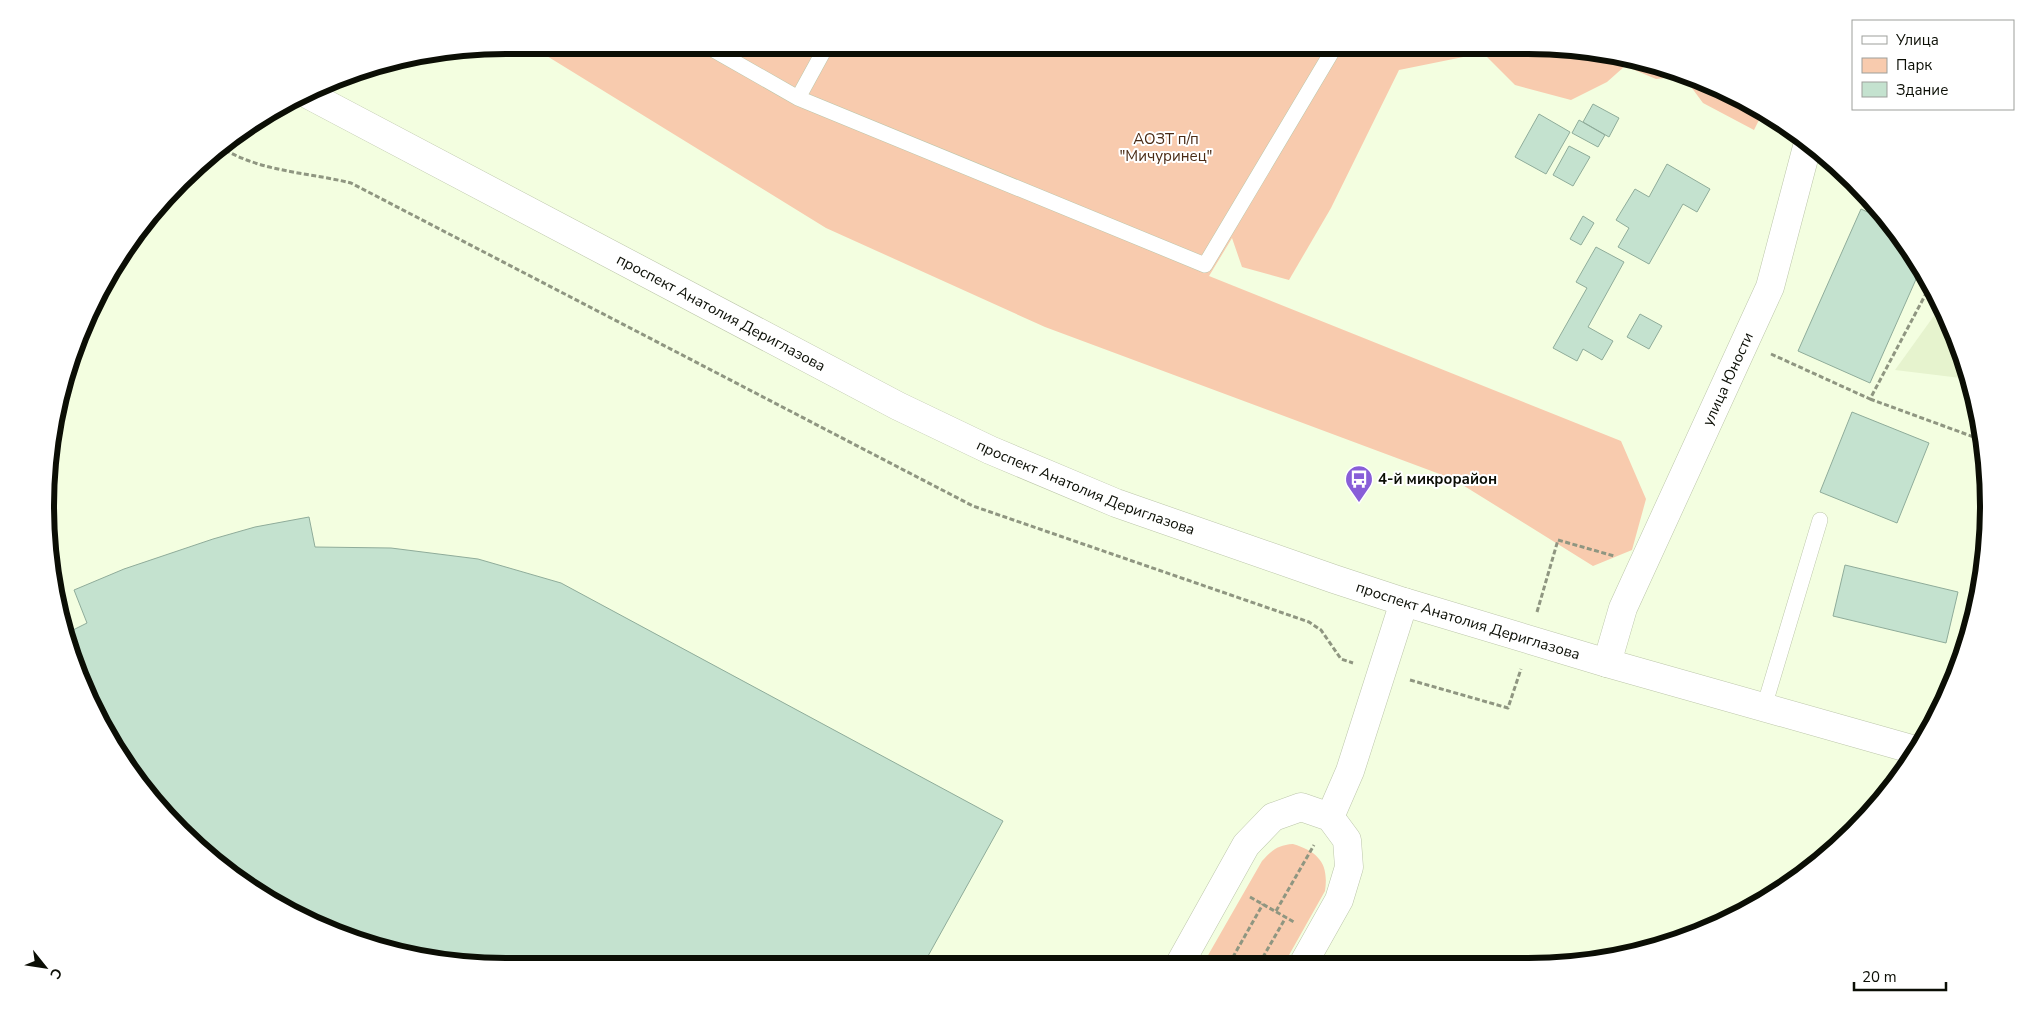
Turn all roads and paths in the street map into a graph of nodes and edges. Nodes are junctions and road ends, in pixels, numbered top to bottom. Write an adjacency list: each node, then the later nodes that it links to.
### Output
1 (721, 54): 5 (lane)
2 (822, 54): 5 (lane)
3 (1331, 54): 5 (lane)
4 (313, 97): 12 (main road, проспект Анатолия Дериглазова)
5 (798, 98)
6 (1806, 150): 8 (main road, улица Юности)
7 (1927, 292): 9 (path)
8 (1745, 343): 9 (path); 13 (main road, улица Юности)
9 (1870, 399): 10 (path)
10 (1975, 437)
11 (1820, 520): 14 (lane)
12 (1404, 602): 13 (main road, проспект Анатолия Дериглазова); 16 (main road)
13 (1607, 663): 14 (main road, проспект Анатолия Дериглазова)
14 (1764, 707): 15 (main road, проспект Анатолия Дериглазова)
15 (1909, 748)
16 (1330, 817): 17 (main road); 19 (path); 21 (main road)
17 (1225, 883): 18 (path); 22 (main road)
18 (1263, 904): 19 (path); 23 (path)
19 (1276, 911): 20 (path)
20 (1286, 917): 21 (path); 24 (path)
21 (1319, 936): 25 (main road)
22 (1182, 958)
23 (1232, 958)
24 (1262, 958)
25 (1306, 958)

